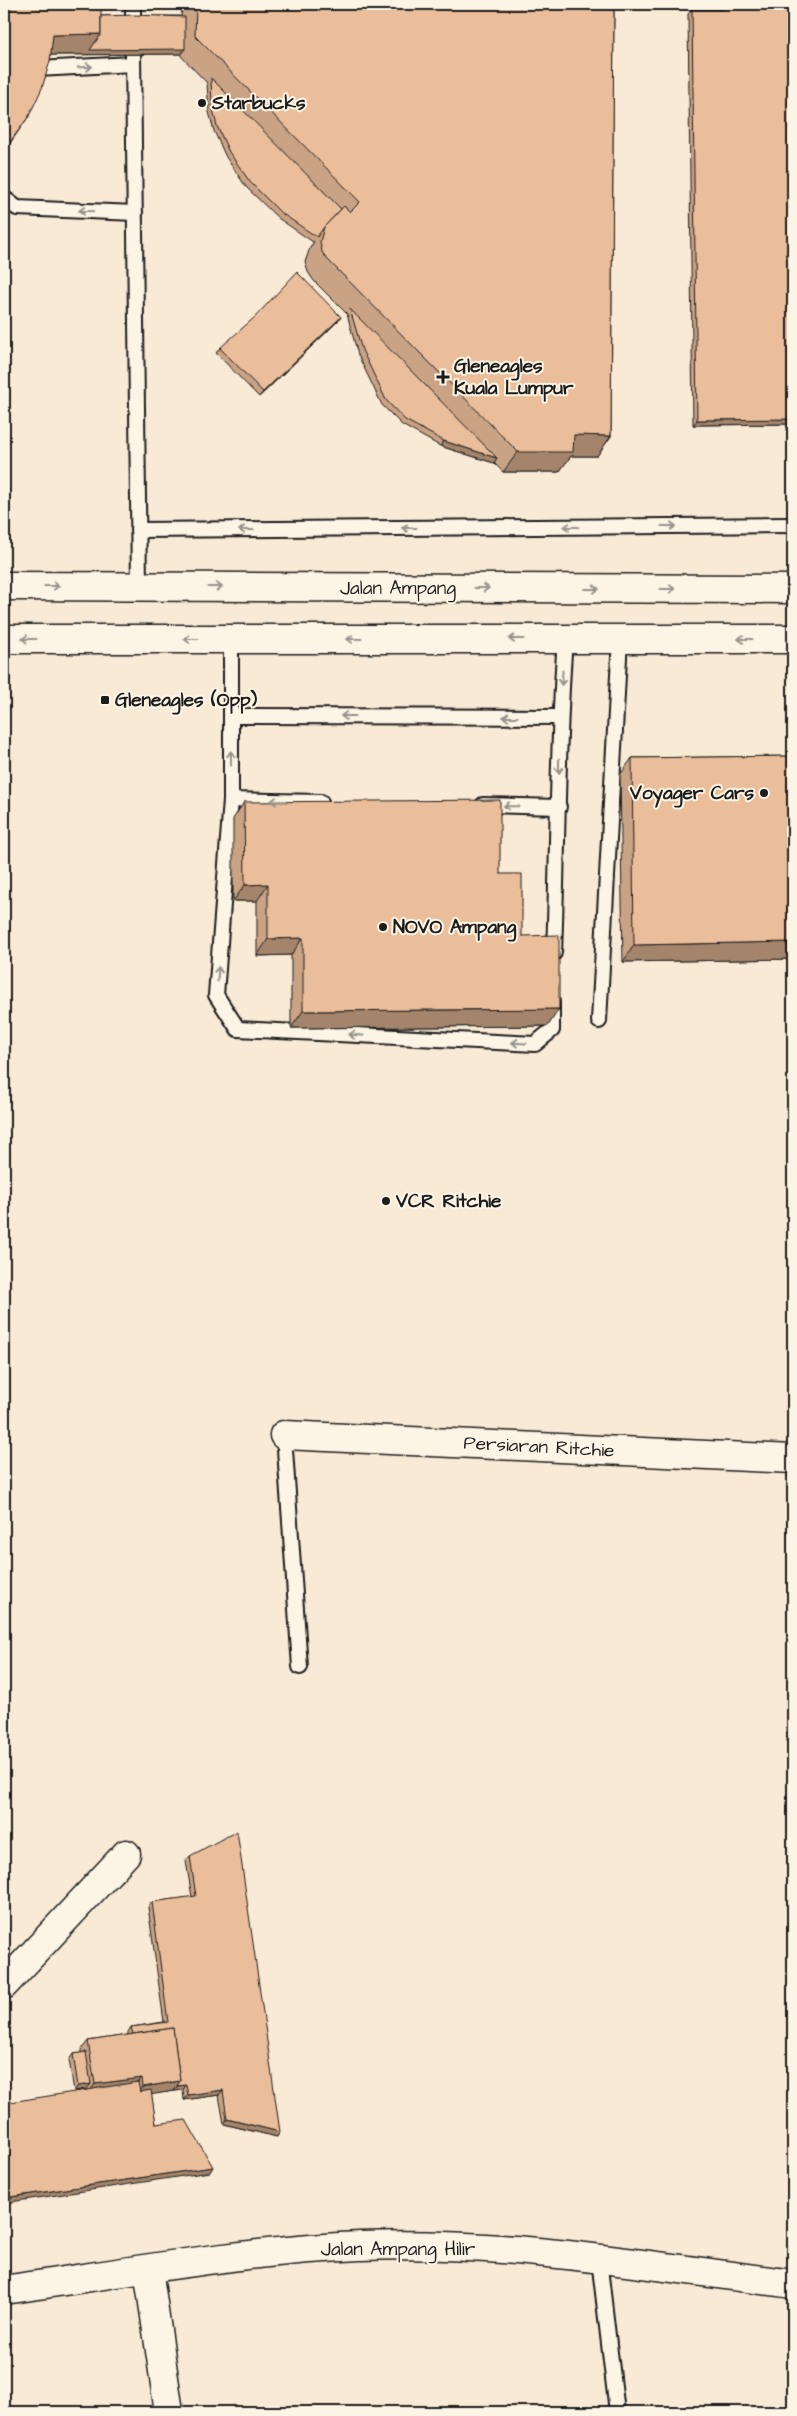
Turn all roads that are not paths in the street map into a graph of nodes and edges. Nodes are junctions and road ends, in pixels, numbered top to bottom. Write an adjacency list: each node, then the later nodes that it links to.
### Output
1 (133, 4): 2 (lane)
2 (133, 20)
3 (37, 69): 5 (lane, one-way to 5)
4 (4, 198): 5 (lane, one-way to 4)
5 (135, 213): 7 (lane)
6 (793, 526): 7 (lane)
7 (138, 530): 9 (lane)
8 (4, 586): 9 (street, Jalan Ampang, one-way to 9)
9 (139, 587): 10 (street, Jalan Ampang, one-way to 10)
10 (793, 589)
11 (4, 639): 12 (street, one-way to 11)
12 (231, 639): 13 (street, one-way to 12); 16 (lane)
13 (565, 639): 14 (street); 17 (lane, one-way to 17)
14 (620, 639): 15 (street, one-way to 14); 24 (lane)
15 (793, 639)
16 (232, 716): 17 (lane, one-way to 16); 18 (lane, one-way to 16)
17 (559, 717): 21 (lane, one-way to 21)
18 (231, 800): 19 (lane, one-way to 18); 23 (lane, one-way to 18)
19 (330, 802)
20 (470, 805): 21 (lane, one-way to 20)
21 (559, 807): 22 (lane)
22 (554, 972)
23 (553, 991)
24 (599, 1021)
25 (284, 1435): 26 (street, Persiaran Ritchie); 27 (lane)
26 (793, 1459)
27 (300, 1667)
28 (126, 1854): 29 (street)
29 (4, 1986)
30 (599, 2260): 31 (street, Jalan Ampang Hilir); 32 (street, Jalan Ampang Hilir); 35 (lane)
31 (148, 2269): 33 (street, Jalan Ampang Hilir); 34 (street)
32 (793, 2284)
33 (4, 2290)
34 (169, 2412)
35 (617, 2412)

